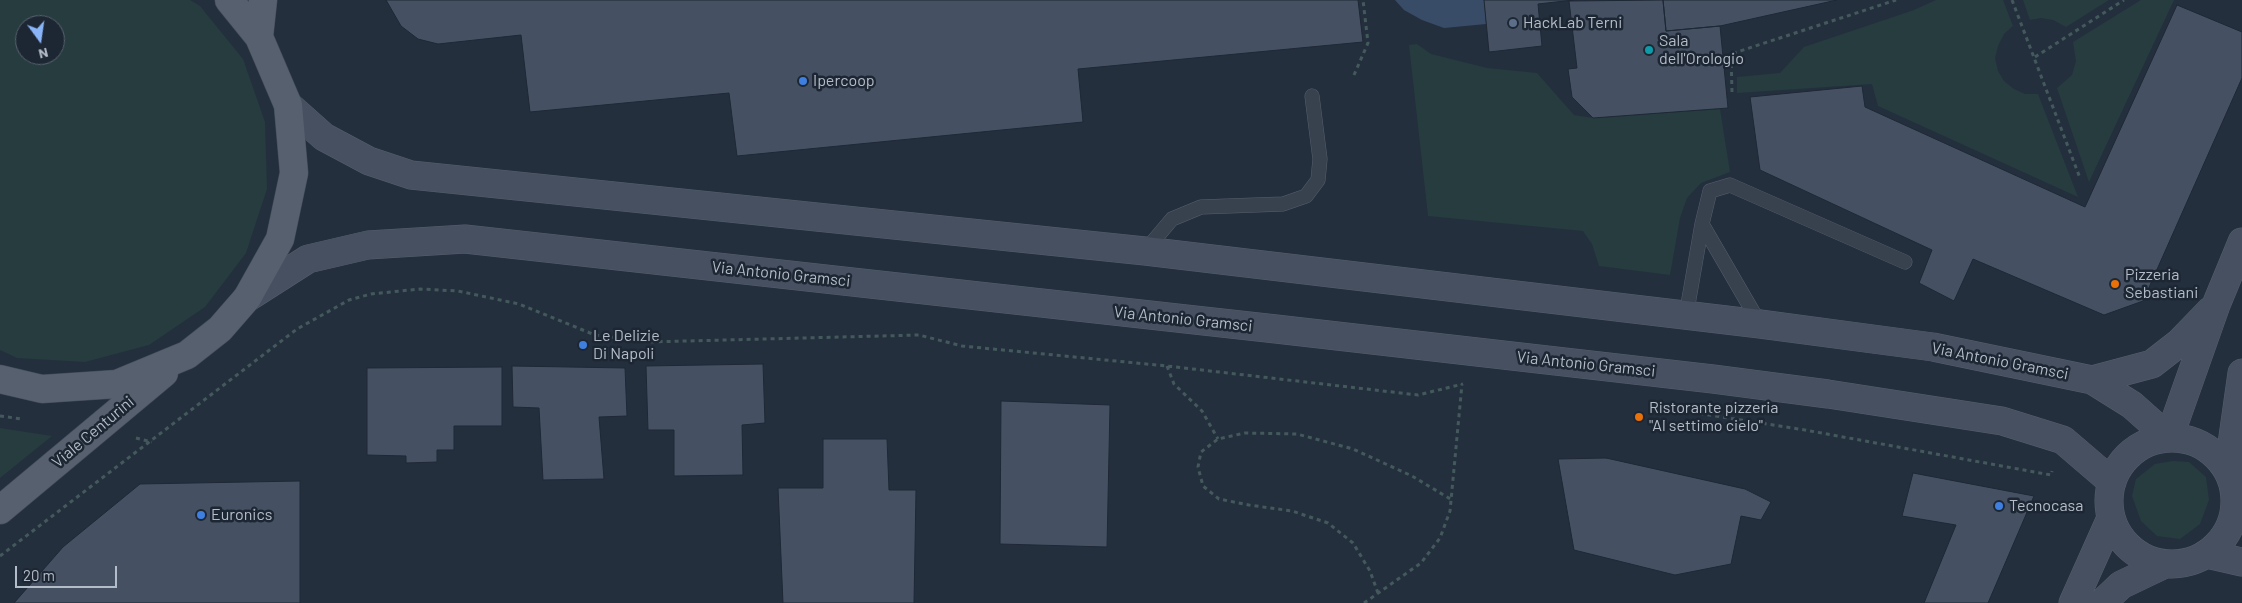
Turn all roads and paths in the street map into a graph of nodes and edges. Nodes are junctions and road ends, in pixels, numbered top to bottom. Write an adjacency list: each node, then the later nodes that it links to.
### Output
1 (229, 0): 7 (main road)
2 (263, 0): 7 (main road)
3 (1363, 0): 9 (path)
4 (1896, 0): 10 (path)
5 (2012, 0): 8 (path)
6 (2124, 0): 8 (path)
7 (259, 37): 12 (main road)
8 (2035, 56): 13 (path)
9 (1354, 75)
10 (1732, 92)
11 (1312, 96): 16 (lane)
12 (288, 105): 16 (street, Via Antonio Gramsci); 18 (main road)
13 (2080, 178)
14 (1702, 224): 17 (lane); 20 (lane); 21 (lane)
15 (2242, 242): 19 (street)
16 (1145, 251): 20 (street, Via Antonio Gramsci)
17 (1905, 262)
18 (248, 298): 22 (main road); 32 (street, Via Antonio Gramsci)
19 (2216, 305): 26 (street, Via Antonio Gramsci); 30 (street)
20 (1686, 316): 21 (street, Via Antonio Gramsci)
21 (1760, 324): 26 (street, Via Antonio Gramsci)
22 (187, 355): 25 (main road); 36 (main road, Viale Centurini)
23 (1167, 366): 28 (path); 31 (path); 39 (path)
24 (2242, 372): 34 (street)
25 (0, 379)
26 (2092, 380): 30 (street, Via Antonio Gramsci)
27 (1472, 383): 28 (path)
28 (1462, 384): 35 (path)
29 (1647, 405): 32 (path)
30 (2170, 438): 33 (street); 34 (street)
31 (1218, 439): 35 (path); 42 (path)
32 (2063, 440): 33 (street, Via Antonio Gramsci)
33 (2112, 482): 37 (street)
34 (2235, 489): 38 (street)
35 (1452, 500): 42 (path)
36 (0, 510)
37 (2111, 518): 41 (street); 44 (street)
38 (2207, 554): 40 (street); 41 (street)
39 (0, 556)
40 (2242, 562)
41 (2165, 564): 45 (street)
42 (1378, 593): 43 (path)
43 (1364, 603)
44 (2072, 603)
45 (2102, 603)

